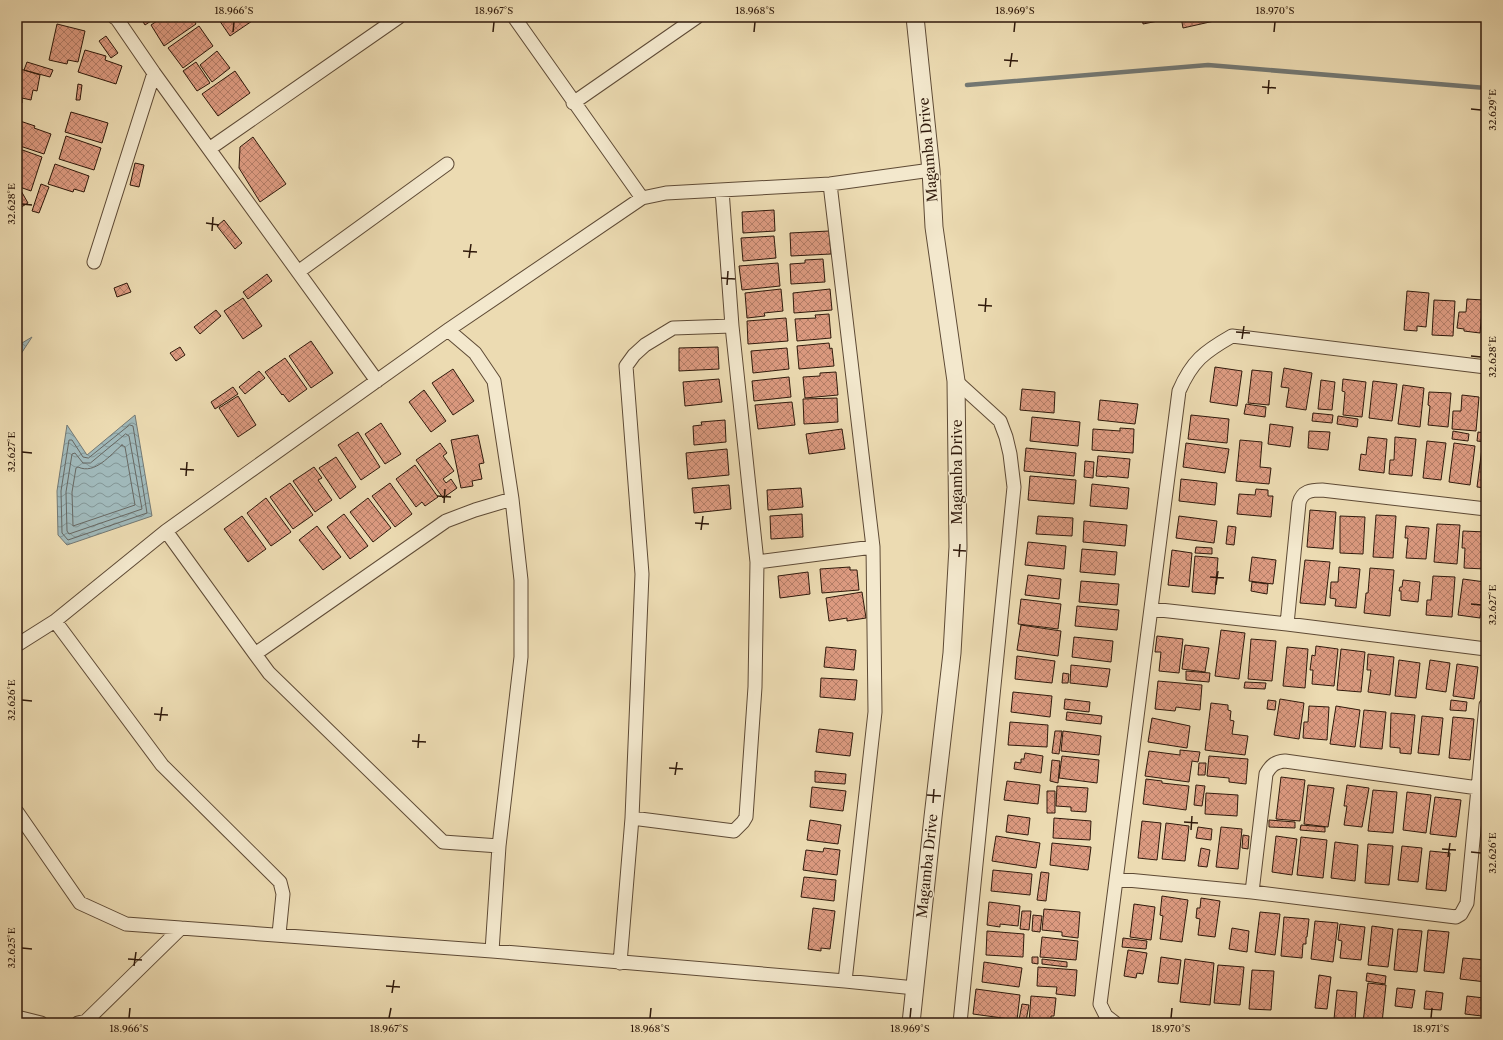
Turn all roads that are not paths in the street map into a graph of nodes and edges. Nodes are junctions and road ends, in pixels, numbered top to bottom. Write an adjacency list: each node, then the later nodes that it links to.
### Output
1 (114, 17): 6 (street)
2 (399, 17): 8 (street)
3 (514, 17): 7 (street)
4 (697, 17): 7 (street)
5 (915, 17): 10 (street, Magamba Drive)
6 (154, 73): 8 (street); 14 (street)
7 (573, 102): 13 (street)
8 (209, 149): 15 (street)
9 (447, 164): 15 (street)
10 (931, 170): 11 (street); 20 (street, Magamba Drive)
11 (830, 184): 12 (street); 24 (street)
12 (722, 190): 13 (street); 16 (street)
13 (642, 198): 17 (street)
14 (94, 262)
15 (298, 272): 19 (street)
16 (732, 326): 25 (street); 35 (street)
17 (448, 330): 19 (street); 21 (street)
18 (1486, 367): 26 (street)
19 (377, 381): 23 (street)
20 (956, 381): 44 (street, Magamba Drive); 49 (street)
21 (512, 499): 31 (street); 36 (street)
22 (1486, 509): 28 (street)
23 (166, 531): 27 (street); 31 (street)
24 (873, 547): 25 (street); 43 (street)
25 (757, 562): 35 (street)
26 (1150, 609): 28 (street); 37 (street)
27 (55, 621): 29 (street); 40 (street)
28 (1288, 624): 30 (street)
29 (17, 645)
30 (1486, 649)
31 (255, 654): 36 (street)
32 (1486, 705): 33 (street)
33 (1478, 788): 38 (street); 38 (street)
34 (17, 812): 39 (street)
35 (632, 818): 42 (street)
36 (499, 846): 41 (street)
37 (1117, 879): 38 (street); 50 (street)
38 (1252, 892)
39 (181, 928): 40 (street); 47 (street)
40 (280, 934): 41 (street)
41 (492, 951): 42 (street)
42 (620, 963): 43 (street)
43 (845, 981): 44 (street)
44 (914, 988): 48 (street, Magamba Drive)
45 (17, 1017): 46 (street)
46 (41, 1023)
47 (78, 1023)
48 (911, 1023)
49 (960, 1023)
50 (1115, 1023)

